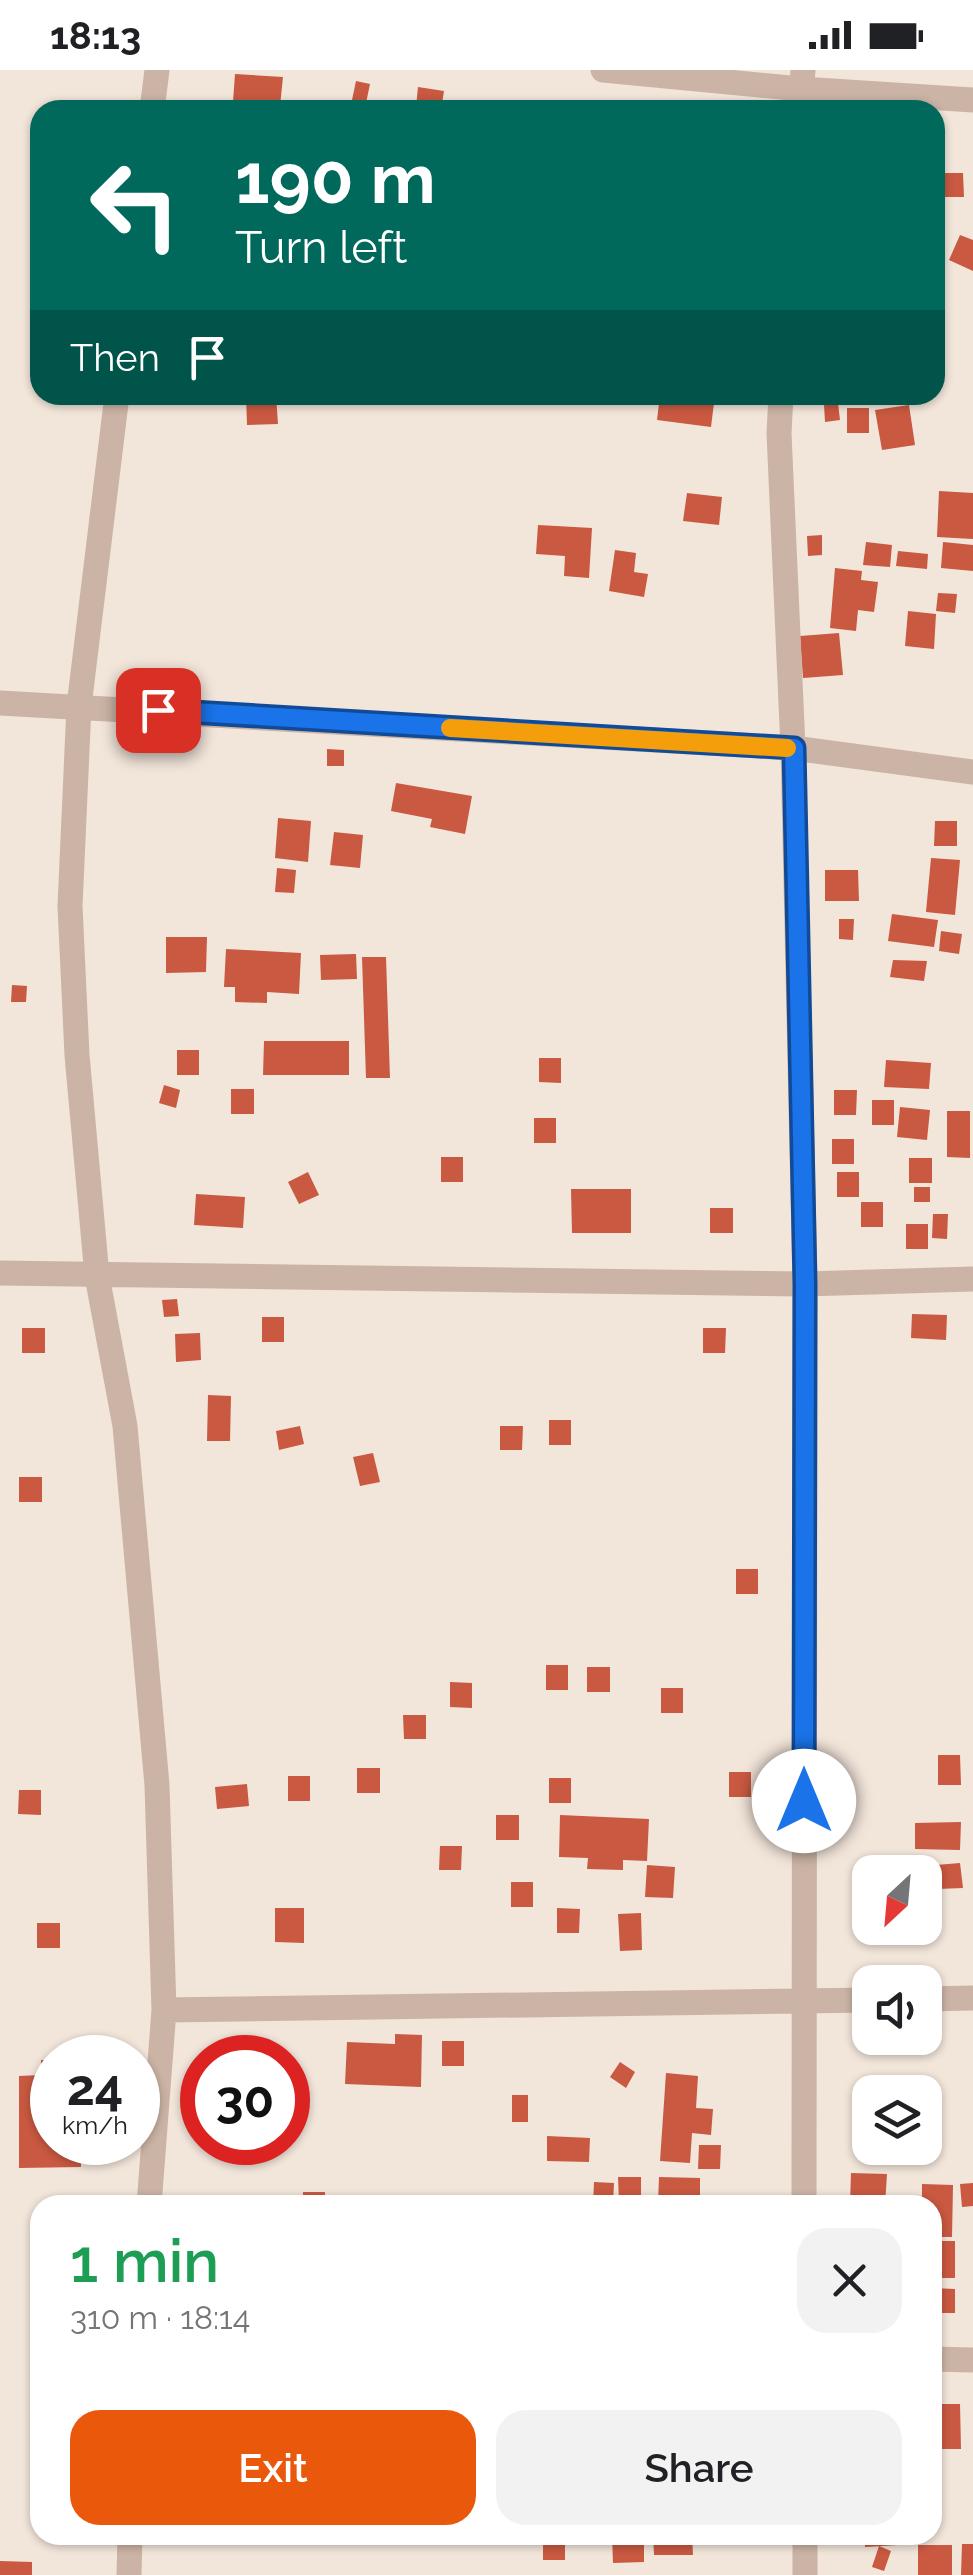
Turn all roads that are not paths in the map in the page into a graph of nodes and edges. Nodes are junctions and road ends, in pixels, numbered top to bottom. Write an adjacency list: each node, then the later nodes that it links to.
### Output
1 (157, 70): 4 (street)
2 (603, 70): 3 (street)
3 (801, 90): 5 (street)
4 (153, 100)
5 (973, 100)
6 (116, 405): 9 (street)
7 (780, 405): 10 (street)
8 (0, 703): 9 (street)
9 (79, 706): 10 (street); 13 (street)
10 (794, 748): 11 (street); 15 (street)
11 (973, 772)
12 (0, 1272): 13 (street)
13 (97, 1276): 15 (street); 20 (street)
14 (973, 1279): 15 (street)
15 (805, 1284): 18 (street)
16 (973, 1998): 17 (street)
17 (942, 1999)
18 (804, 2000): 19 (street); 20 (street); 22 (street)
19 (852, 2000)
20 (164, 2010): 21 (street)
21 (150, 2195)
22 (804, 2195)
23 (942, 2358): 24 (street)
24 (973, 2360)
25 (130, 2545): 27 (street)
26 (805, 2545): 28 (street)
27 (129, 2575)
28 (805, 2575)

